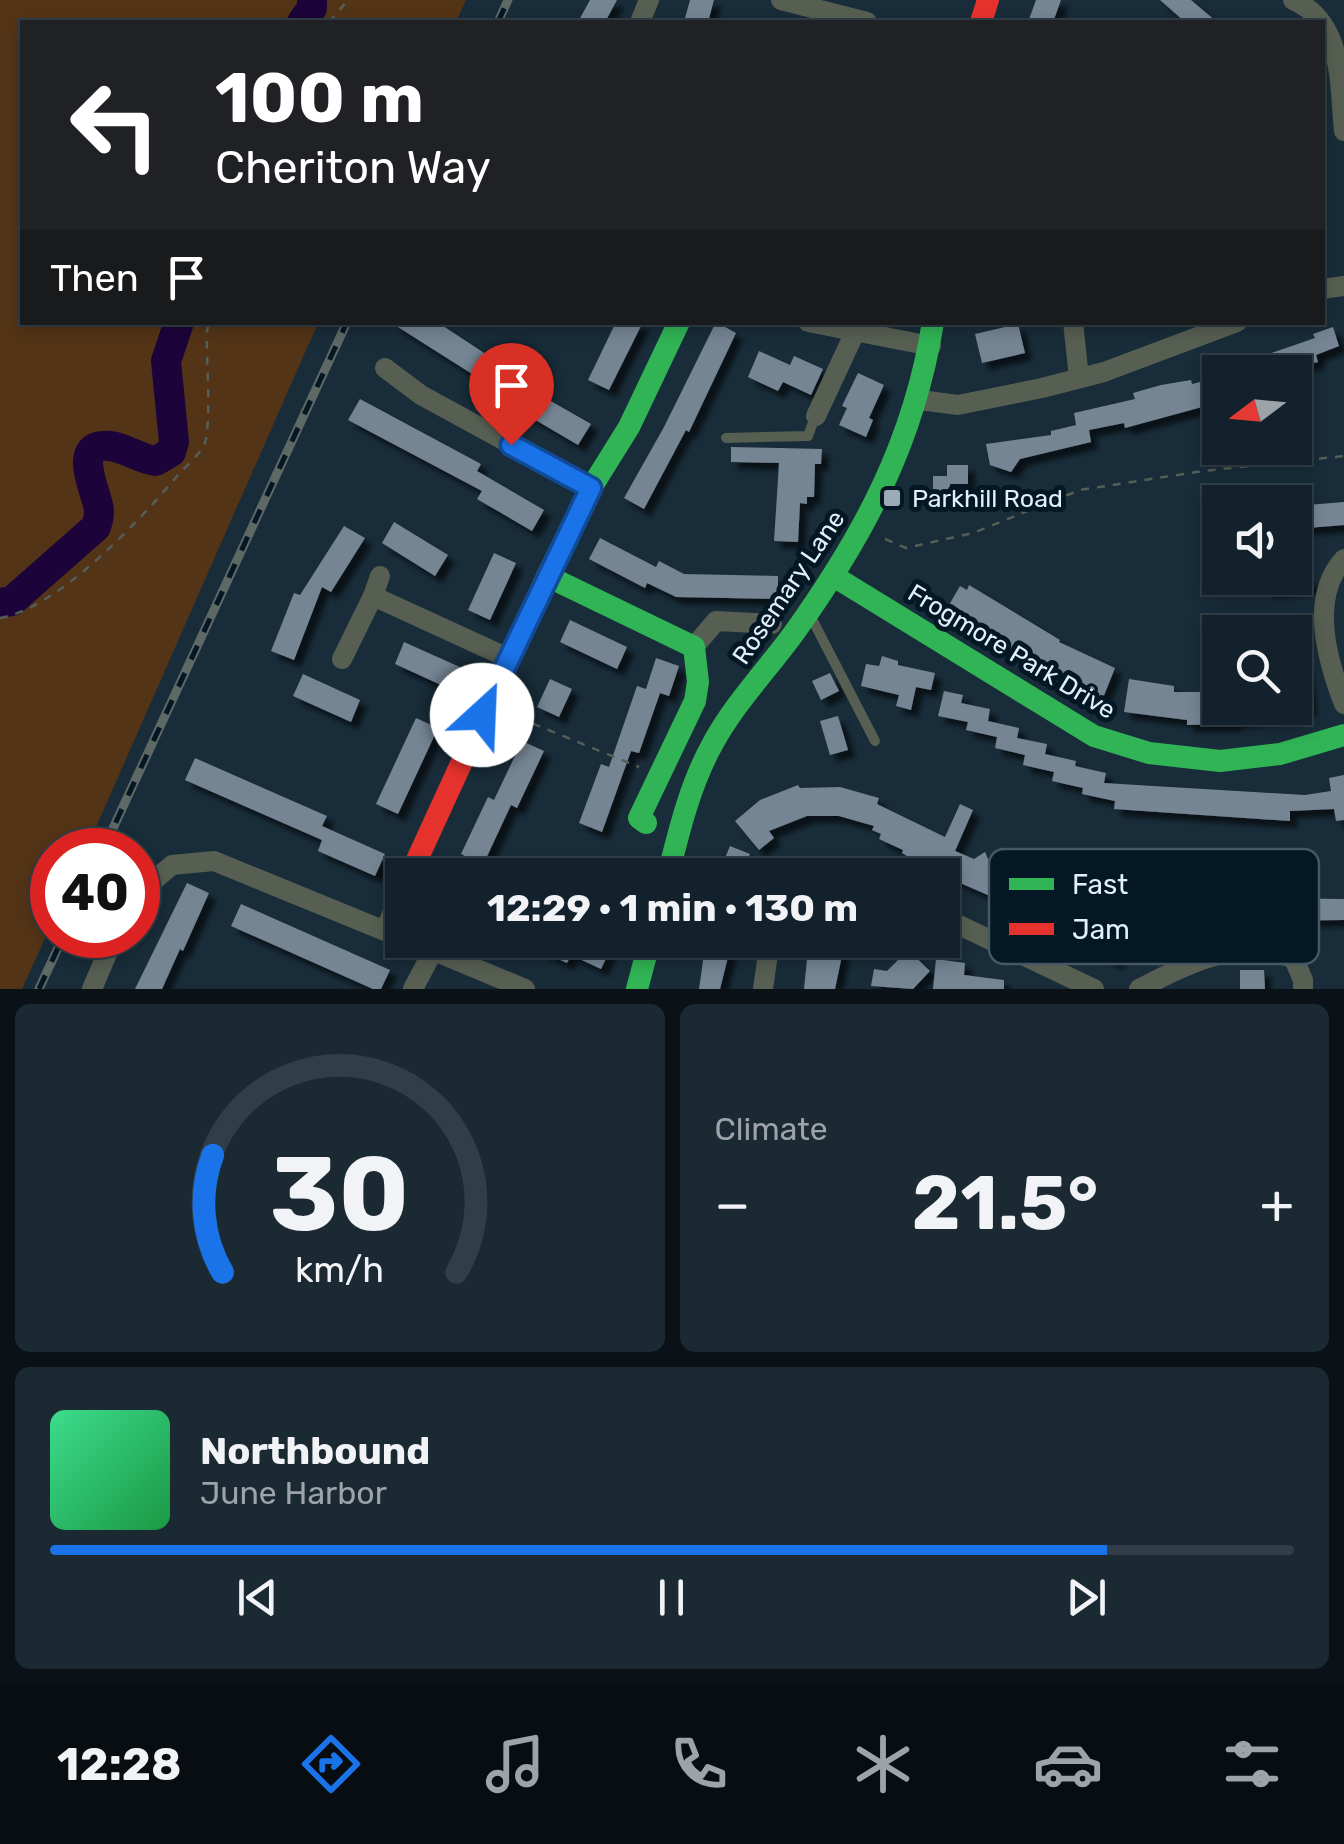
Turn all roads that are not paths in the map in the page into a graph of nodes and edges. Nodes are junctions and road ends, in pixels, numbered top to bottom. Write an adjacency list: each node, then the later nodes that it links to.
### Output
1 (781, 0): 3 (street)
2 (1294, 0): 4 (street)
3 (859, 20)
4 (1323, 20)
5 (1325, 23): 6 (street)
6 (1344, 131)
7 (678, 325): 18 (street)
8 (822, 325): 11 (street)
9 (1073, 325): 14 (street)
10 (1228, 325): 14 (street)
11 (855, 332): 12 (street); 16 (street)
12 (932, 334): 15 (street, Rosemary Lane)
13 (384, 368): 18 (street)
14 (1079, 378): 15 (street)
15 (920, 400): 21 (street, Rosemary Lane)
16 (816, 416): 17 (lane)
17 (726, 438)
18 (591, 488): 20 (street)
19 (1344, 559): 27 (street)
20 (546, 576): 24 (street); 26 (street)
21 (835, 577): 22 (street, Rosemary Lane); 28 (street, Frogmore Park Drive)
22 (808, 612): 29 (lane); 32 (street, Rosemary Lane)
23 (772, 624): 24 (street)
24 (694, 646): 30 (street)
25 (342, 660): 26 (street)
26 (506, 663): 31 (street)
27 (1344, 704)
28 (1344, 735)
29 (875, 741)
30 (646, 823)
31 (418, 858)
32 (673, 858)
33 (160, 875): 35 (street)
34 (960, 926): 36 (street)
35 (385, 931)
36 (989, 939)
37 (105, 958): 45 (street)
38 (429, 958): 46 (street)
39 (450, 958): 47 (street)
40 (645, 958): 48 (street)
41 (768, 958): 49 (street)
42 (1041, 964): 50 (street)
43 (1196, 964): 51 (street)
44 (1296, 964): 52 (street)
45 (92, 989)
46 (413, 989)
47 (525, 989)
48 (637, 989)
49 (764, 989)
50 (1094, 989)
51 (1139, 989)
52 (1303, 989)

